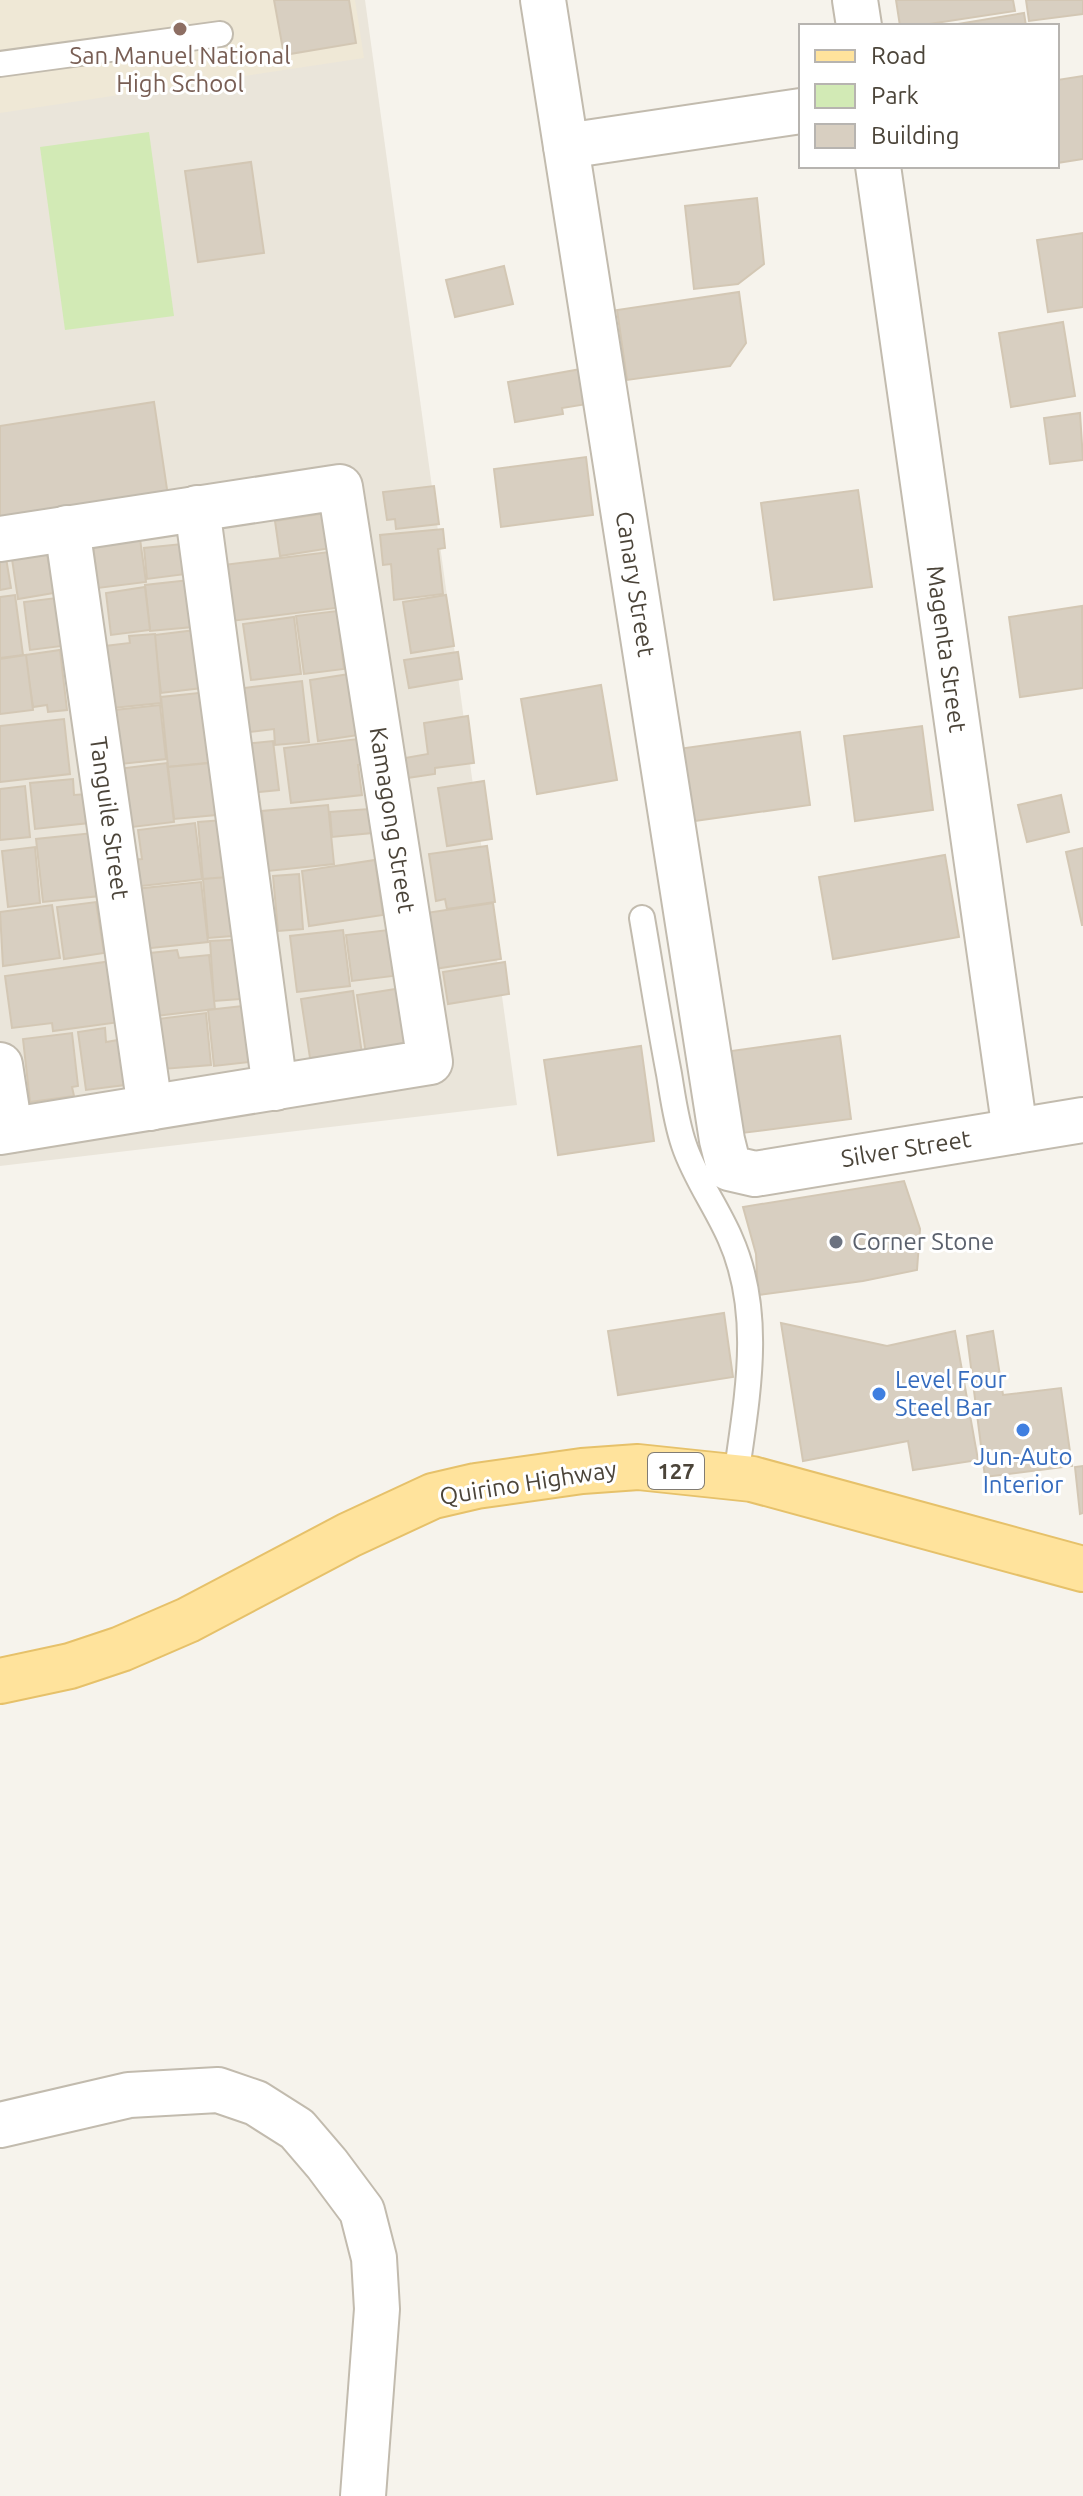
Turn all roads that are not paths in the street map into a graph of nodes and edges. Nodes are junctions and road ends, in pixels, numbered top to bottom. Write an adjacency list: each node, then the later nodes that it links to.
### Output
1 (543, 0): 7 (street, Canary Street)
2 (855, 0): 3 (street)
3 (859, 24)
4 (220, 34): 5 (lane)
5 (0, 64)
6 (799, 111): 7 (street)
7 (566, 146): 19 (street, Canary Street)
8 (878, 168): 18 (street, Magenta Street)
9 (197, 508): 10 (street, Kamagong Street); 14 (street); 14 (street, Kamagong Street)
10 (67, 528): 11 (street, Kamagong Street); 15 (street, Tanguile Street)
11 (0, 539)
12 (642, 918): 20 (lane)
13 (0, 1065): 17 (street)
14 (275, 1088): 15 (street, Kamagong Street)
15 (150, 1108): 17 (street, Kamagong Street)
16 (1083, 1120): 18 (street, Silver Street)
17 (5, 1131)
18 (1015, 1131): 19 (street, Silver Street)
19 (729, 1168)
20 (736, 1477): 21 (main road, Quirino Highway / 127); 22 (main road, Quirino Highway / 127)
21 (1083, 1569)
22 (0, 1681)
23 (0, 2125): 24 (street)
24 (363, 2496)

